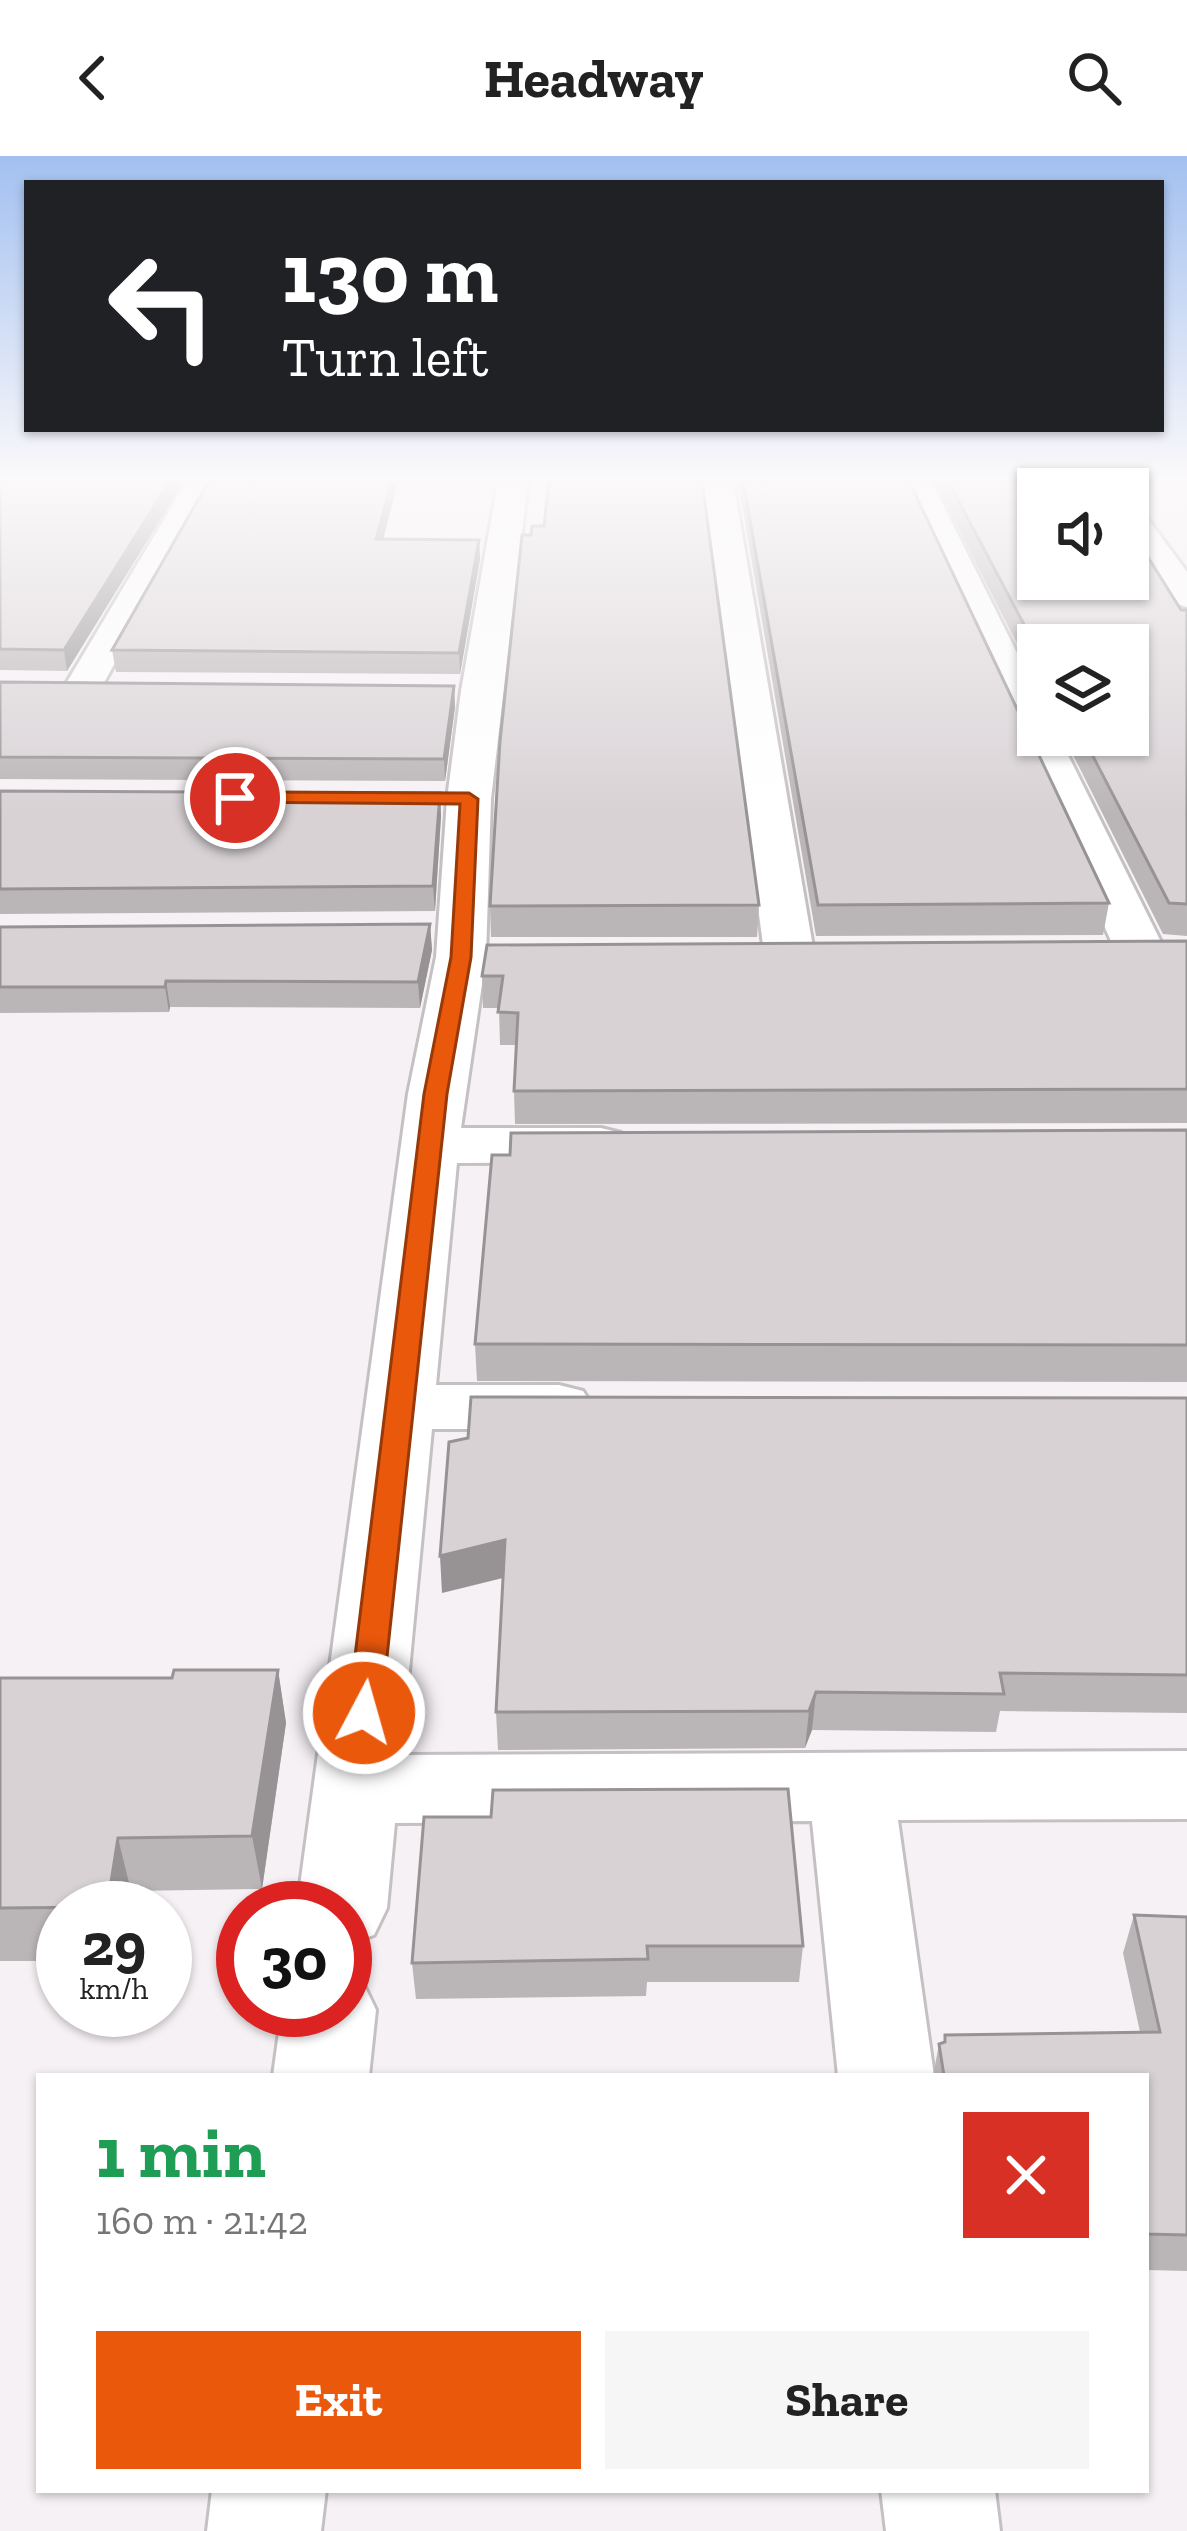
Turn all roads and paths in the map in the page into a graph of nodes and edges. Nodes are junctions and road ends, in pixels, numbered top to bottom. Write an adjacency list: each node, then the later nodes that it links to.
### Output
1 (138, 592): 6 (street)
2 (484, 592): 11 (street)
3 (735, 592): 8 (street)
4 (968, 592): 9 (street)
5 (41, 687): 6 (street)
6 (82, 687): 7 (street)
7 (129, 688)
8 (789, 953)
9 (1141, 954)
10 (643, 1145): 11 (street)
11 (430, 1146): 12 (street)
12 (399, 1407): 13 (street); 16 (street)
13 (614, 1407)
14 (1187, 1785): 15 (street)
15 (850, 1786): 16 (street); 20 (street)
16 (357, 1789): 17 (street)
17 (345, 1881)
18 (326, 2037): 19 (street)
19 (321, 2073)
20 (886, 2073)
21 (269, 2493): 23 (street)
22 (938, 2493): 24 (street)
23 (264, 2531)
24 (943, 2531)

